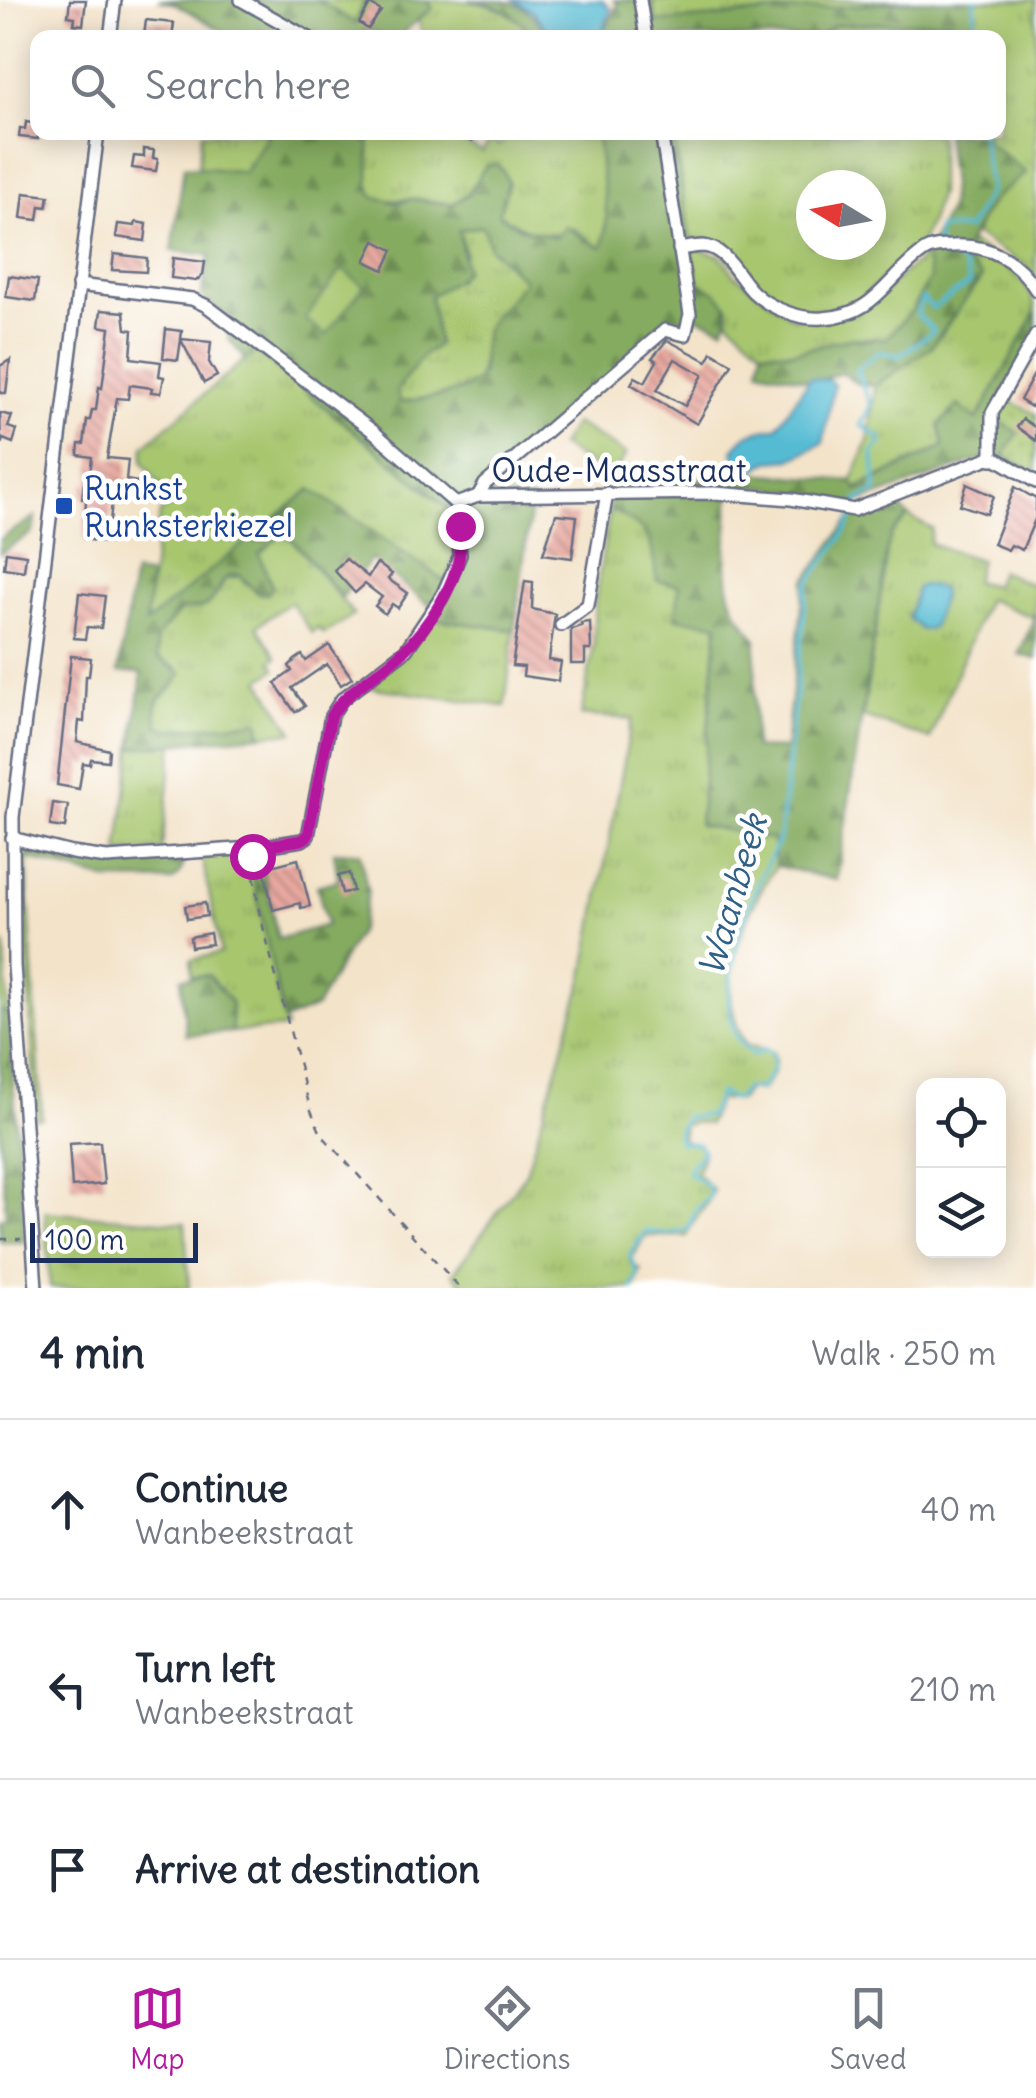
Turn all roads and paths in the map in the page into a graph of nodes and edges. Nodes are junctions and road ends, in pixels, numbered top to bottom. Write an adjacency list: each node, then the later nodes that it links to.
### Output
1 (115, 0): 4 (street)
2 (241, 0): 5 (street)
3 (640, 0): 6 (street)
4 (111, 30)
5 (295, 30)
6 (645, 30)
7 (97, 140): 10 (street)
8 (662, 140): 9 (street)
9 (680, 249): 11 (street); 16 (street)
10 (78, 286): 17 (street, Oude-Maasstraat); 19 (street)
11 (1036, 290)
12 (1036, 335): 13 (street)
13 (992, 458): 14 (street); 15 (street, Oude-Maasstraat)
14 (1036, 482)
15 (607, 493): 16 (street, Oude-Maasstraat); 18 (street)
16 (478, 496): 17 (street, Oude-Maasstraat)
17 (456, 504): 21 (street)
18 (561, 625)
19 (6, 816): 20 (street)
20 (12, 838): 21 (street); 23 (street)
21 (252, 848): 25 (path)
22 (0, 1238): 23 (path)
23 (33, 1238): 24 (street)
24 (36, 1288)
25 (460, 1288)

